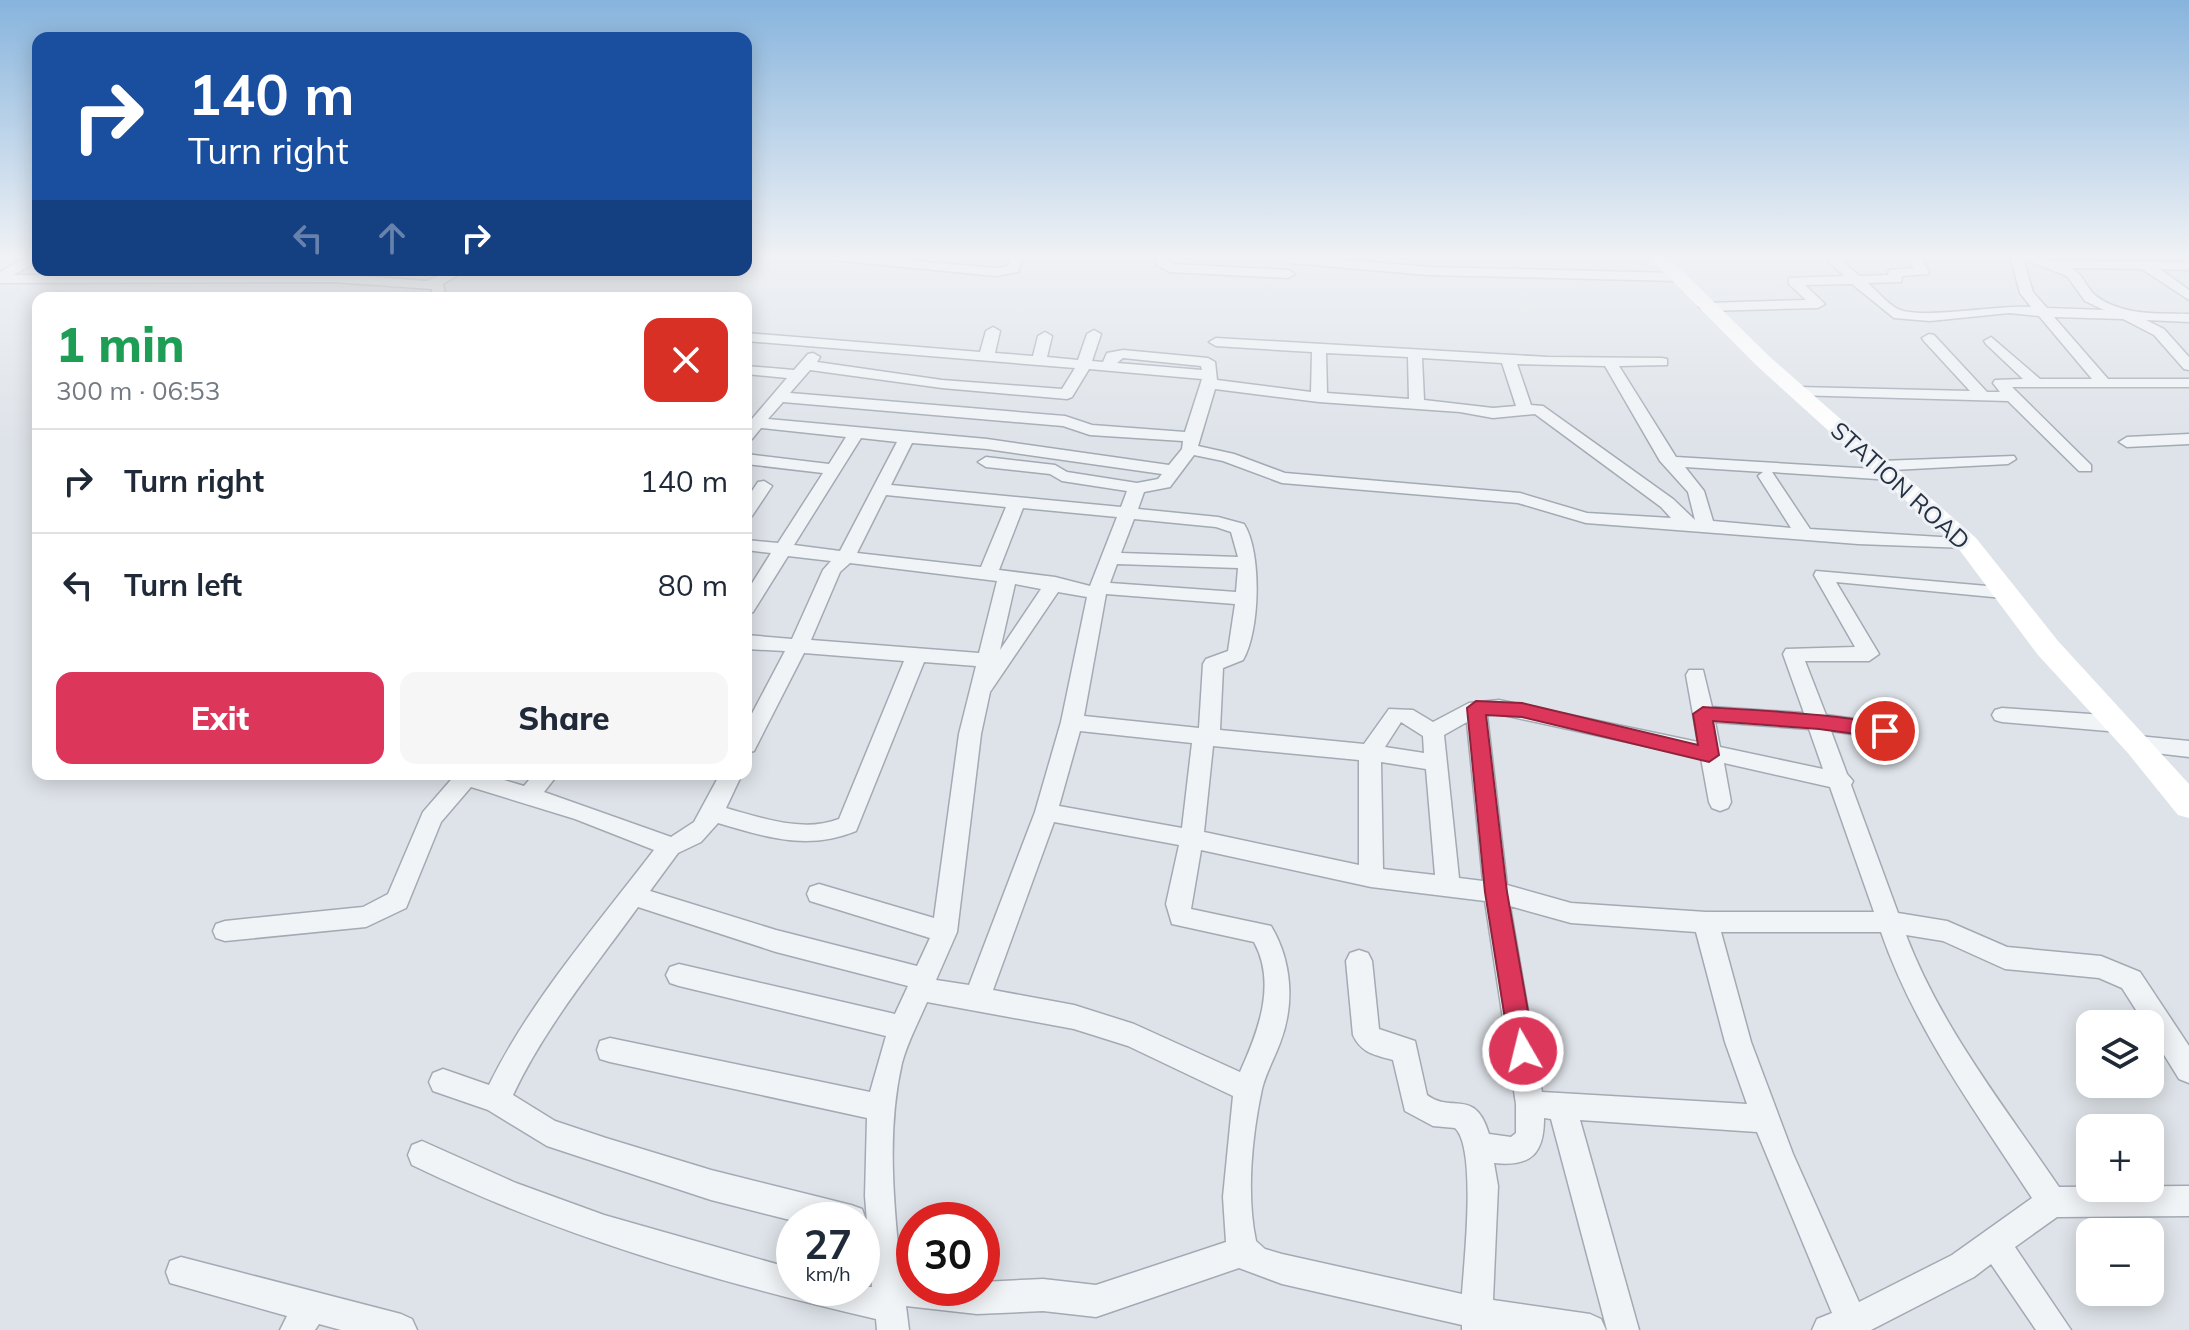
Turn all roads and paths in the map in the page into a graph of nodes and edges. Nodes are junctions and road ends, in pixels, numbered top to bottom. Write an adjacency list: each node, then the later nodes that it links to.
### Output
1 (1717, 317): 30 (main road, STATION ROAD)
2 (2047, 317): 28 (street)
3 (2127, 317): 21 (street)
4 (2131, 317): 5 (street)
5 (2189, 318)
6 (993, 331): 16 (street)
7 (1094, 334): 22 (street)
8 (1045, 336): 20 (street)
9 (1929, 338): 31 (street)
10 (752, 341): 24 (street)
11 (1991, 341): 27 (street)
12 (1216, 342): 13 (street)
13 (1319, 348): 15 (street); 32 (street)
14 (752, 351): 24 (street)
15 (1415, 353): 17 (street); 34 (street)
16 (986, 358): 20 (street); 24 (street)
17 (1508, 359): 18 (street); 35 (street)
18 (1609, 361): 19 (street); 47 (street)
19 (1662, 362)
20 (1038, 363): 22 (street)
21 (2189, 366)
22 (1083, 367): 24 (street); 26 (street)
23 (752, 370): 24 (street)
24 (802, 370): 25 (street); 36 (street); 37 (street)
25 (752, 379)
26 (1210, 380): 32 (street); 43 (street)
27 (2036, 383): 28 (street); 33 (street)
28 (2104, 383): 29 (street)
29 (2189, 383)
30 (1798, 392): 31 (street); 51 (main road, STATION ROAD)
31 (1982, 396): 33 (street)
32 (1319, 397): 34 (street)
33 (2012, 397): 49 (street)
34 (1417, 404): 35 (street)
35 (1525, 410): 60 (street)
36 (1081, 427): 43 (street); 44 (street)
37 (752, 429)
38 (752, 430): 39 (street)
39 (856, 433): 40 (street); 50 (street)
40 (907, 438): 44 (street); 56 (street)
41 (2189, 439): 42 (street)
42 (2127, 442)
43 (1191, 443): 52 (street); 60 (street)
44 (1066, 455): 52 (street)
45 (2008, 459): 51 (street)
46 (752, 460): 50 (street)
47 (1668, 461): 51 (street); 61 (street)
48 (986, 462): 55 (street)
49 (2085, 468)
50 (833, 469): 65 (street)
51 (1886, 470): 63 (main road, STATION ROAD)
52 (1174, 471): 55 (street)
53 (1766, 476): 62 (street)
54 (764, 486): 58 (street)
55 (1137, 488): 59 (street)
56 (879, 489): 57 (street); 66 (street)
57 (1017, 501): 59 (street); 69 (street)
58 (752, 503)
59 (1129, 515): 67 (street); 68 (street)
60 (1686, 524): 61 (street)
61 (1705, 525): 62 (street)
62 (1804, 534): 63 (street)
63 (1967, 543): 72 (main road, STATION ROAD)
64 (752, 546): 65 (street)
65 (780, 551): 66 (street); 73 (street)
66 (846, 557): 69 (street); 76 (street)
67 (1108, 558): 68 (street); 71 (street)
68 (1247, 563): 74 (street)
69 (998, 576): 70 (street); 78 (street)
70 (1055, 583): 71 (street); 80 (street)
71 (1098, 590): 74 (street); 84 (street)
72 (2003, 592): 85 (street); 86 (main road, STATION ROAD)
73 (752, 598)
74 (1244, 599): 90 (street)
75 (752, 642): 76 (street)
76 (799, 646): 77 (street); 89 (street)
77 (916, 656): 78 (street); 105 (street)
78 (987, 660): 80 (street)
79 (1696, 675): 82 (street)
80 (982, 692): 116 (street)
81 (1476, 708): 88 (street); 94 (street); 110 (street)
82 (1703, 714): 85 (street); 94 (street)
83 (2002, 715): 86 (street)
84 (1072, 722): 90 (street); 104 (street)
85 (1819, 722): 87 (street); 100 (street)
86 (2119, 724): 91 (main road, STATION ROAD)
87 (1885, 731)
88 (1433, 732): 93 (street); 95 (street)
89 (752, 734)
90 (1206, 738): 93 (street); 106 (street)
91 (2138, 744): 92 (street); 103 (main road, STATION ROAD)
92 (2189, 749)
93 (1370, 752): 95 (street); 108 (street)
94 (1709, 755): 100 (street); 102 (street)
95 (1434, 762): 109 (street)
96 (464, 780): 115 (street)
97 (480, 780): 101 (street)
98 (542, 780): 101 (street)
99 (728, 780): 105 (street)
100 (1842, 781): 114 (street)
101 (528, 796): 107 (street)
102 (1720, 802)
103 (2189, 806)
104 (1046, 812): 106 (street); 120 (street)
105 (712, 813): 107 (street)
106 (1192, 838): 108 (street); 125 (street)
107 (670, 846): 112 (street)
108 (1371, 877): 109 (street)
109 (1448, 886): 110 (street)
110 (1496, 892): 113 (street); 127 (street)
111 (819, 894): 116 (street)
112 (632, 895): 119 (street); 126 (street)
113 (1706, 922): 114 (street); 130 (street)
114 (1892, 922): 123 (street); 136 (street)
115 (225, 931)
116 (945, 932): 119 (street)
117 (1359, 961): 131 (street)
118 (679, 975): 121 (street)
119 (922, 984): 120 (street); 121 (street)
120 (977, 998): 125 (street)
121 (904, 1028): 129 (street)
122 (610, 1050): 129 (street)
123 (2189, 1070)
124 (443, 1082): 126 (street)
125 (1248, 1089): 138 (street)
126 (496, 1100): 134 (street)
127 (1530, 1104): 128 (street); 131 (street)
128 (1562, 1106): 130 (street); 148 (street)
129 (884, 1108): 135 (street)
130 (1766, 1119): 145 (street)
131 (1478, 1147): 144 (street)
132 (422, 1155): 141 (street)
133 (2189, 1201): 136 (street)
134 (779, 1202)
135 (874, 1202)
136 (2052, 1202): 137 (street)
137 (1994, 1242): 145 (street); 149 (street)
138 (1244, 1251): 142 (street); 144 (street)
139 (880, 1265): 142 (street)
140 (181, 1272): 143 (street)
141 (776, 1281)
142 (890, 1309)
143 (303, 1319): 146 (street)
144 (1478, 1321): 147 (street)
145 (1840, 1326)
146 (401, 1330)
147 (1590, 1330)
148 (1623, 1330)
149 (2055, 1330)

